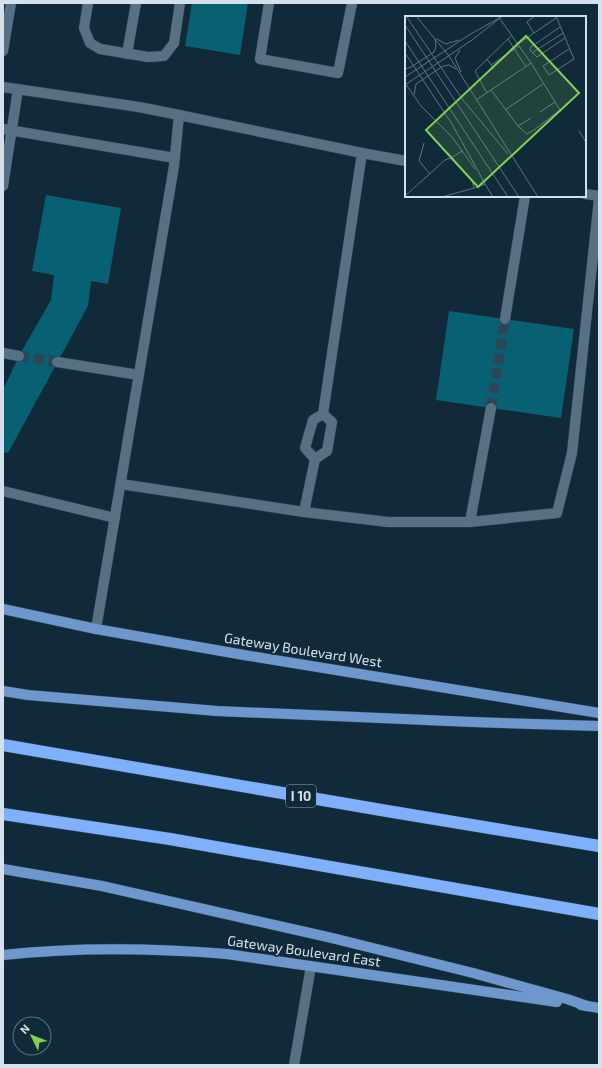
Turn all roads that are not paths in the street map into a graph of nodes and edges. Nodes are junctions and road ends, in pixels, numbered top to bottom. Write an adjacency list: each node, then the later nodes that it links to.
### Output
1 (10, 3): 7 (lane)
2 (88, 3): 8 (lane)
3 (136, 3): 8 (lane)
4 (180, 3): 8 (lane)
5 (269, 3): 6 (lane)
6 (352, 3)
7 (3, 51)
8 (127, 54)
9 (3, 87): 10 (lane)
10 (18, 89): 11 (lane); 12 (lane)
11 (179, 115): 13 (lane); 14 (lane)
12 (7, 129): 14 (lane); 16 (lane)
13 (362, 153): 15 (lane); 26 (lane)
14 (175, 158): 24 (lane)
15 (405, 161)
16 (3, 186)
17 (586, 194): 19 (lane)
18 (525, 197): 20 (lane)
19 (599, 198): 32 (lane)
20 (505, 319)
21 (3, 353): 22 (lane)
22 (19, 356)
23 (58, 362): 24 (lane)
24 (139, 375): 28 (lane)
25 (491, 408): 32 (lane)
26 (323, 414): 27 (lane); 27 (lane)
27 (315, 459): 30 (lane)
28 (121, 484): 30 (lane); 31 (lane)
29 (3, 491): 31 (lane)
30 (304, 512): 32 (lane)
31 (115, 518): 36 (lane)
32 (470, 522)
33 (3, 604): 35 (main road)
34 (3, 609): 35 (main road, Gateway Boulevard West)
35 (40, 617): 36 (main road, Gateway Boulevard West)
36 (96, 629): 38 (main road, Gateway Boulevard West)
37 (3, 691): 39 (main road)
38 (599, 713)
39 (599, 726)
40 (3, 745): 42 (highway, I 10)
41 (3, 814): 44 (highway)
42 (599, 846)
43 (3, 869): 47 (main road)
44 (599, 914)
45 (3, 955): 46 (main road, Gateway Boulevard East)
46 (312, 966): 47 (main road, Gateway Boulevard East); 49 (lane)
47 (587, 1006): 48 (main road, Gateway Boulevard East)
48 (599, 1008)
49 (294, 1065)

